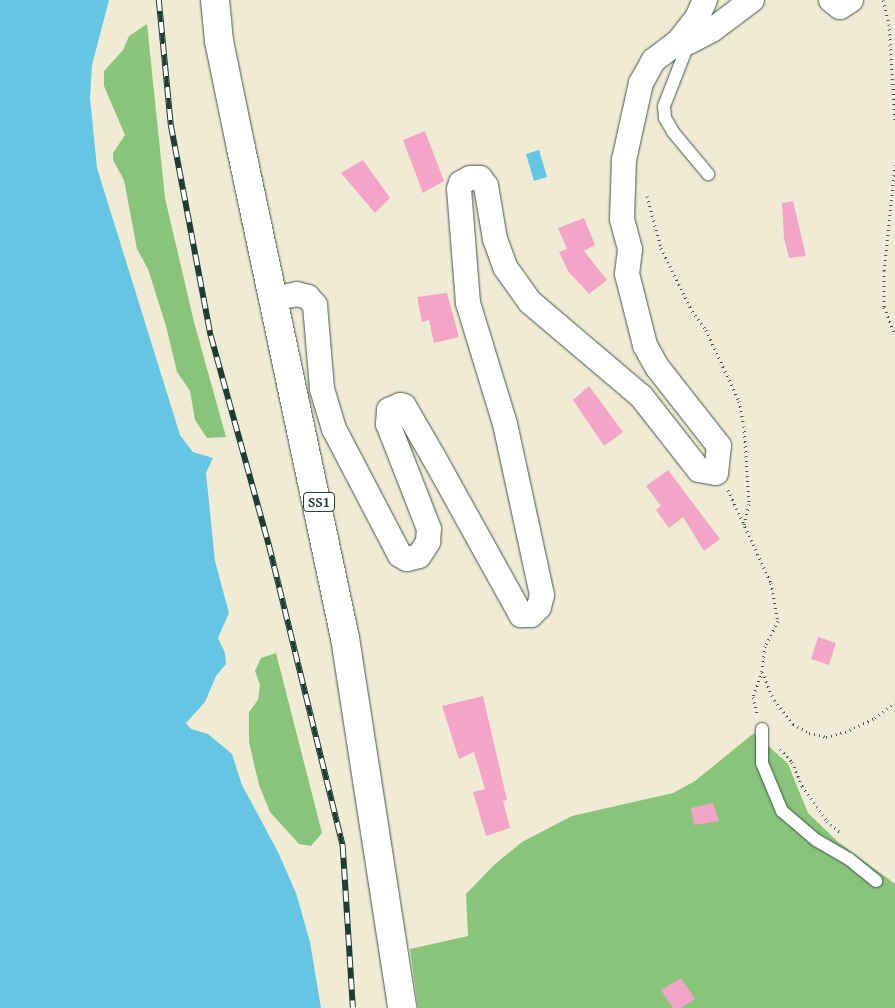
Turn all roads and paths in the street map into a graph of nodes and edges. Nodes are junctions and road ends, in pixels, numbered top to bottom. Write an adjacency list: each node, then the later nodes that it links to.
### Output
1 (215, 0): 12 (main road, SS1)
2 (705, 0): 7 (street)
3 (752, 0): 7 (street)
4 (831, 0): 5 (street)
5 (850, 0)
6 (883, 0): 8 (path)
7 (684, 41): 10 (lane); 14 (street)
8 (895, 121)
9 (895, 165): 13 (path)
10 (708, 174)
11 (645, 191): 15 (path)
12 (272, 299): 14 (street); 21 (main road, SS1)
13 (895, 334)
14 (719, 462): 15 (path)
15 (744, 524): 16 (path)
16 (762, 671): 17 (path); 18 (path)
17 (895, 703)
18 (762, 729): 19 (path); 20 (lane)
19 (842, 834)
20 (876, 881)
21 (402, 1008)

